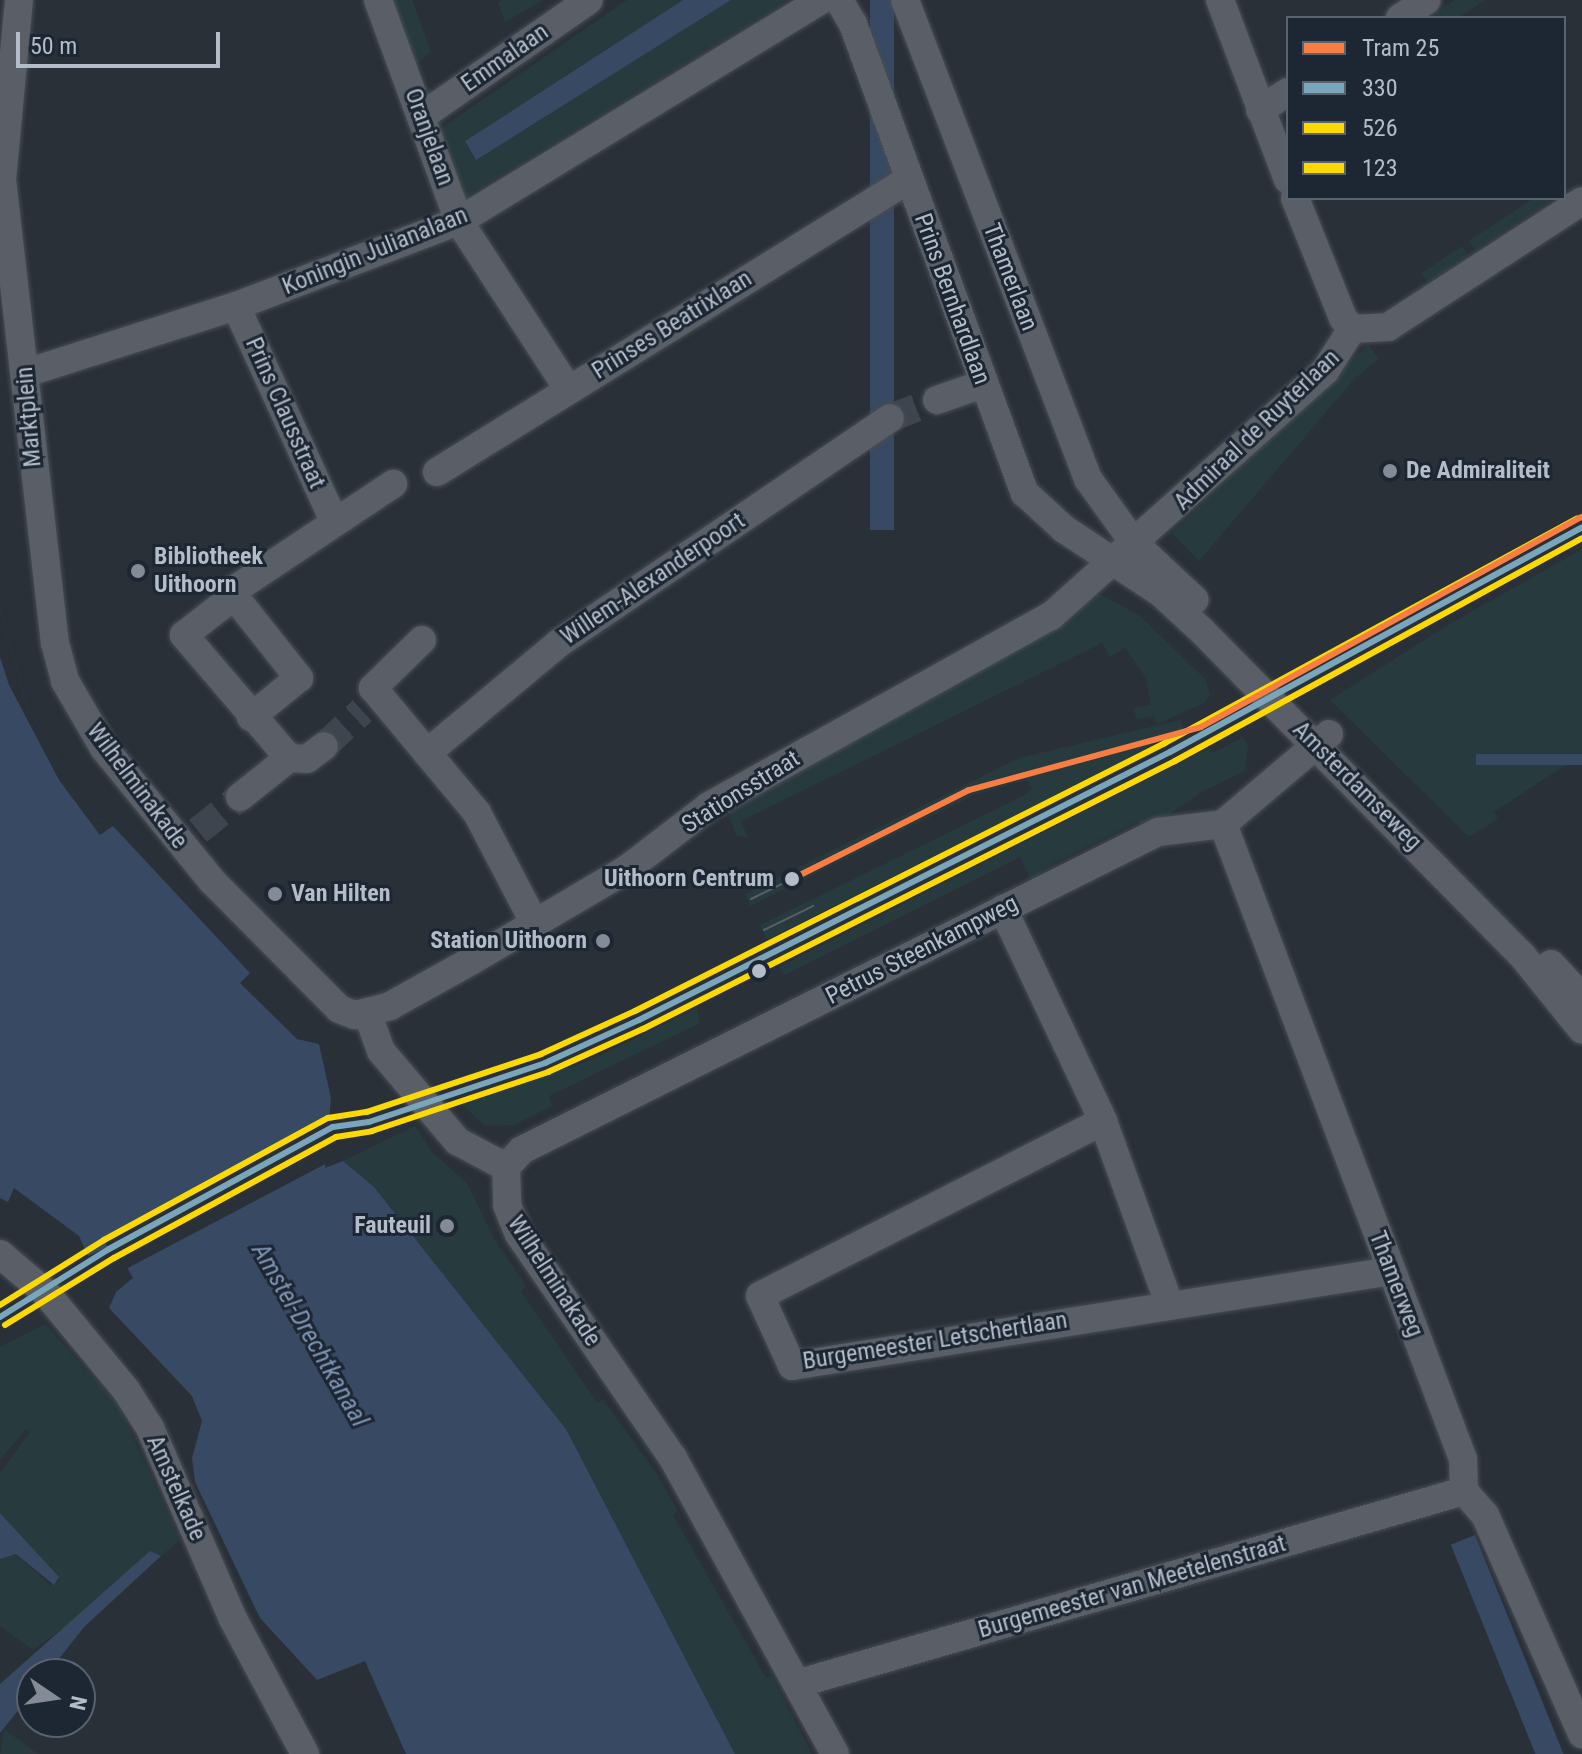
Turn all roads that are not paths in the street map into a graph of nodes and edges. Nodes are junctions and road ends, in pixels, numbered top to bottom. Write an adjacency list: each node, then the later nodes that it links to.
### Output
1 (19, 0): 20 (street, Marktplein)
2 (378, 0): 12 (street, Oranjelaan)
3 (589, 0): 12 (street, Emmalaan)
4 (821, 0): 17 (street, Koningin Julianalaan)
5 (839, 0): 14 (street, Prins Bernhardlaan)
6 (905, 0): 28 (street, Thamerlaan)
7 (1220, 0): 11 (street)
8 (1427, 0): 9 (street)
9 (1403, 16)
10 (1286, 93): 11 (street)
11 (1260, 110): 13 (street)
12 (422, 116): 17 (street, Oranjelaan)
13 (1286, 175)
14 (908, 180): 21 (street, Prins Bernhardlaan); 22 (street, Prinses Beatrixlaan)
15 (1296, 200): 19 (street)
16 (1582, 201): 19 (street, Admiraal de Ruyterlaan)
17 (459, 221): 18 (street, Koningin Julianalaan); 22 (street, Oranjelaan)
18 (236, 306): 20 (street, Koningin Julianalaan); 27 (street, Prins Clausstraat)
19 (1352, 329): 28 (street, Admiraal de Ruyterlaan)
20 (26, 373): 32 (street, Marktplein)
21 (983, 384): 23 (street); 29 (street, Prins Bernhardlaan)
22 (568, 389): 25 (street, Prinses Beatrixlaan)
23 (937, 400)
24 (890, 418): 36 (street, Willem-Alexanderpoort)
25 (437, 472)
26 (393, 484): 27 (street)
27 (334, 521): 30 (street)
28 (1134, 543): 29 (street, Admiraal de Ruyterlaan); 34 (street, Amsterdamseweg)
29 (1111, 563): 34 (street, Amsterdamseweg); 41 (street, Stationsstraat)
30 (234, 596): 33 (street); 33 (street)
31 (422, 640): 36 (street)
32 (55, 643): 43 (street, Wilhelminakade)
33 (251, 717): 37 (street)
34 (1323, 739): 39 (street); 42 (street, Amsterdamseweg); 44 (street, Amsterdamseweg)
35 (324, 746): 37 (street)
36 (427, 753): 41 (street)
37 (289, 758): 38 (street)
38 (240, 797)
39 (1223, 824): 40 (street, Petrus Steenkampweg); 48 (street, Thamerweg)
40 (1003, 909): 45 (street); 46 (street, Petrus Steenkampweg)
41 (535, 924): 43 (street, Stationsstraat)
42 (1582, 997)
43 (368, 1015): 46 (street)
44 (1582, 1030)
45 (1103, 1121): 49 (street); 49 (street, Burgemeester Letschertlaan)
46 (506, 1167): 51 (street, Wilhelminakade)
47 (0, 1254): 53 (street, Amstelkade)
48 (1391, 1271): 49 (street, Burgemeester Letschertlaan); 50 (street, Thamerweg)
49 (1169, 1303)
50 (1464, 1491): 51 (street, Burgemeester van Meetelenstraat); 52 (street)
51 (800, 1683): 54 (street, Wilhelminakade)
52 (1582, 1734)
53 (305, 1754)
54 (835, 1754)

